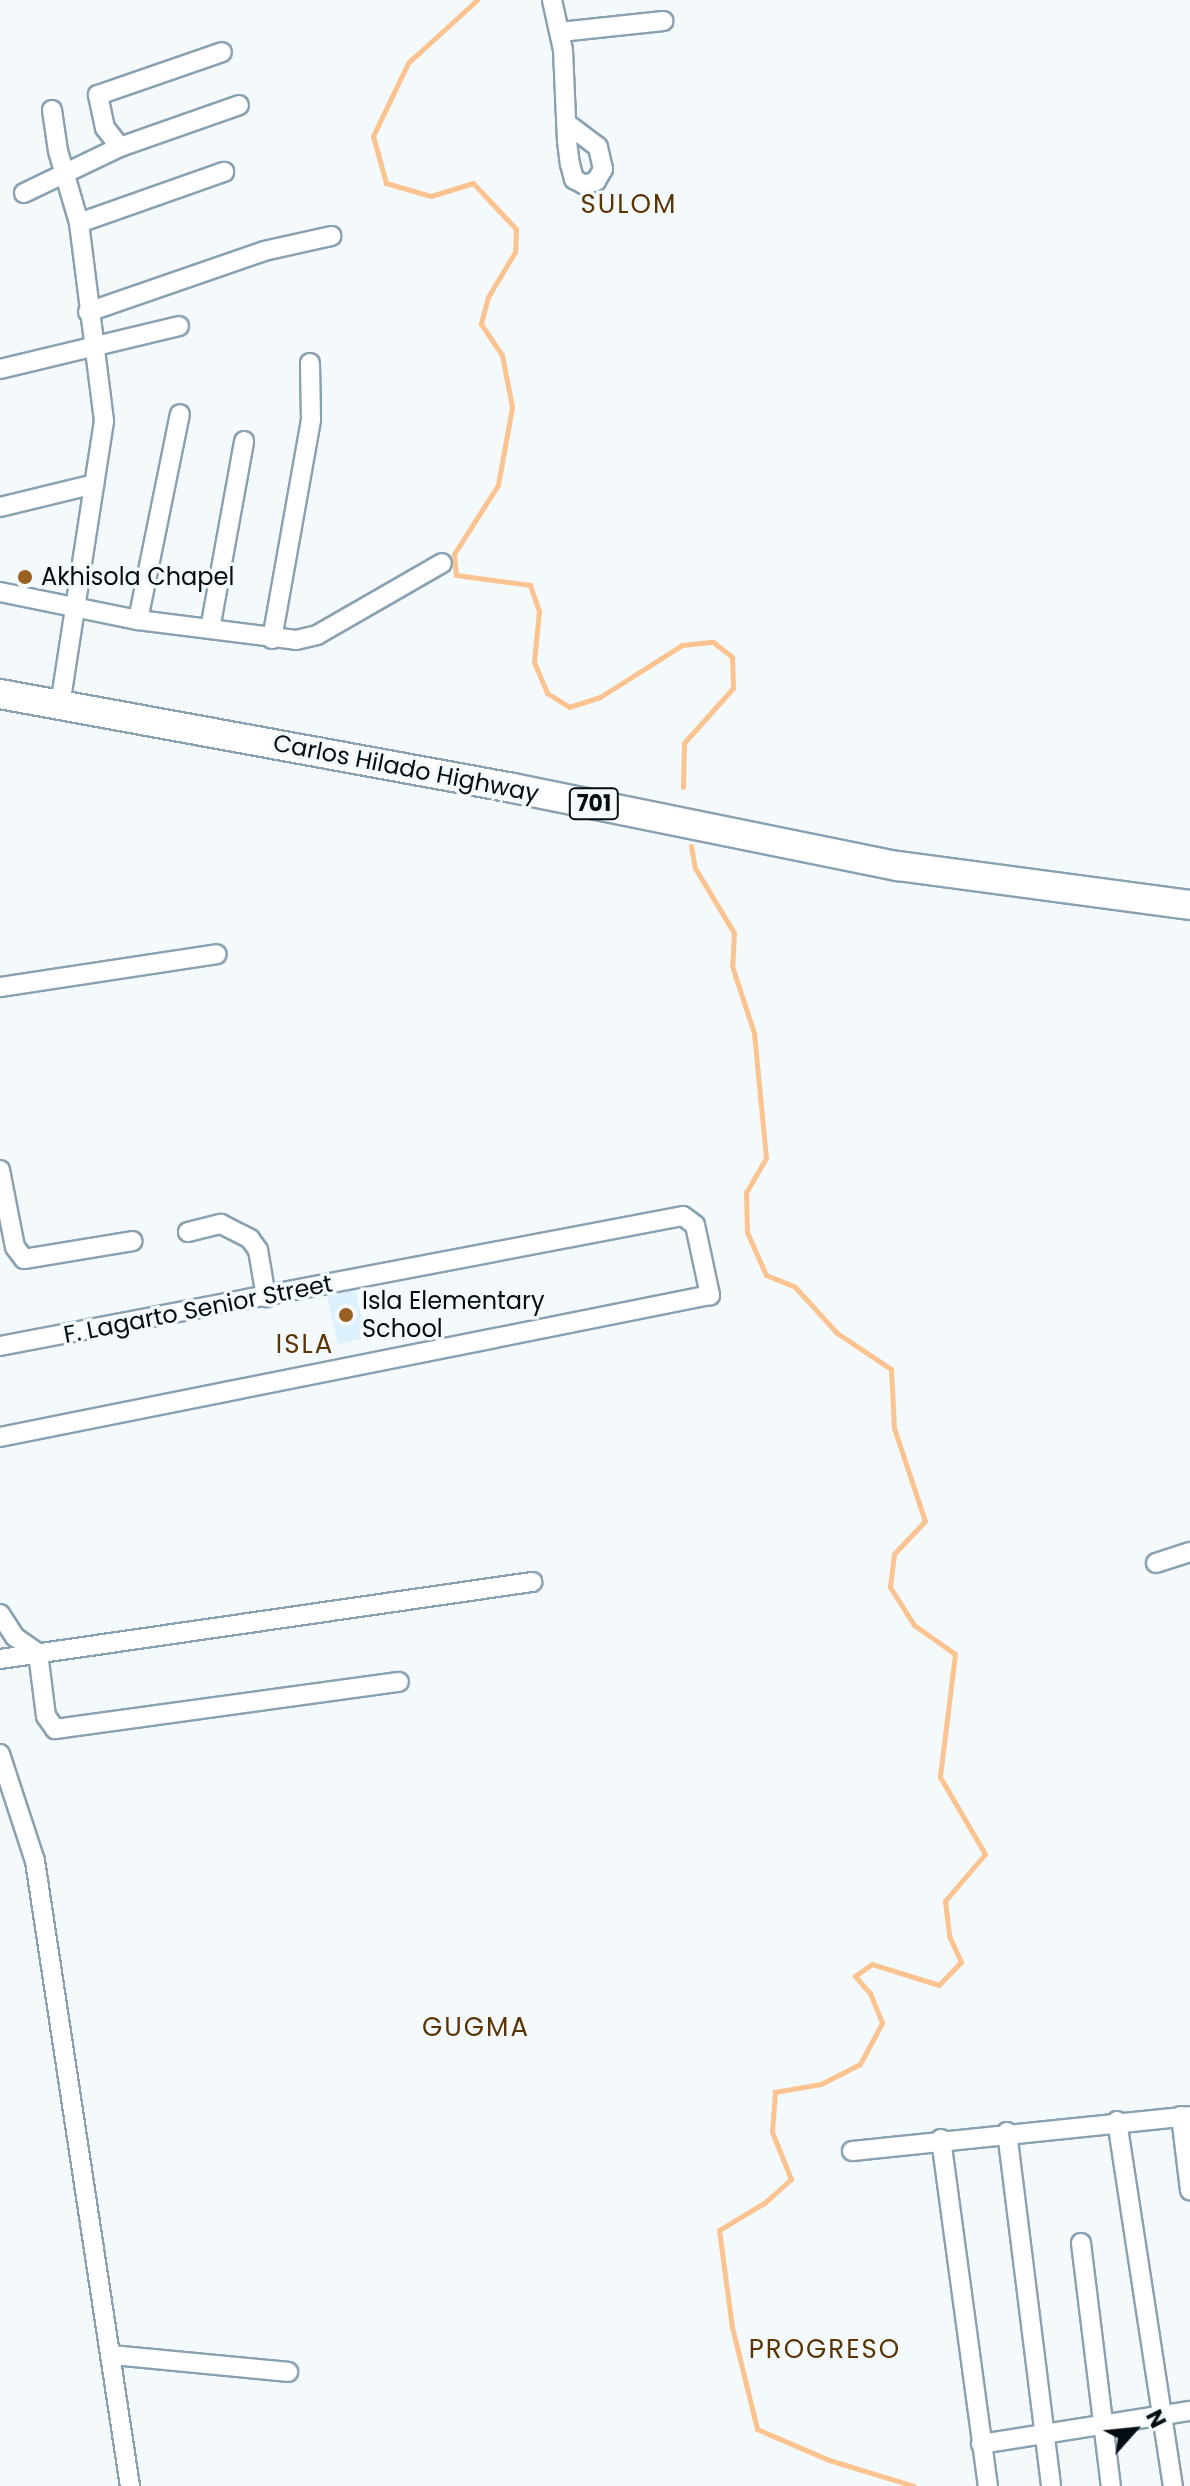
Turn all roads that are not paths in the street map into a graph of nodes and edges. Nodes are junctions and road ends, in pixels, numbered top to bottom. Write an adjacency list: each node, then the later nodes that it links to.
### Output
1 (552, 0): 3 (street)
2 (663, 21): 3 (street)
3 (560, 32): 7 (street)
4 (222, 52): 8 (street)
5 (239, 105): 8 (street)
6 (52, 110): 10 (street)
7 (567, 124)
8 (120, 147): 10 (street)
9 (224, 172): 12 (street)
10 (69, 175): 11 (street); 12 (street)
11 (24, 193)
12 (79, 223): 14 (street)
13 (331, 236): 14 (street)
14 (88, 312): 16 (street)
15 (179, 326): 16 (street)
16 (93, 345): 18 (street); 21 (street)
17 (310, 363): 28 (street)
18 (0, 369)
19 (180, 414): 26 (street)
20 (244, 441): 27 (street)
21 (94, 484): 22 (street); 25 (street)
22 (0, 507)
23 (442, 563): 28 (street)
24 (0, 592): 25 (street)
25 (75, 605): 26 (street); 30 (street)
26 (138, 620): 27 (street)
27 (210, 629): 28 (street)
28 (272, 639)
29 (0, 694): 30 (main road, Carlos Hilado Highway / 701)
30 (60, 704): 31 (main road, Carlos Hilado Highway / 701)
31 (1190, 905)
32 (217, 954): 33 (street)
33 (0, 987)
34 (0, 1170): 36 (street)
35 (188, 1232): 37 (street)
36 (133, 1241)
37 (266, 1297): 38 (street, F. Lagarto Senior Street); 39 (street, F. Lagarto Senior Street)
38 (0, 1346)
39 (0, 1437)
40 (1190, 1552): 41 (street)
41 (1156, 1563)
42 (532, 1582): 44 (street)
43 (0, 1614): 44 (street)
44 (38, 1653): 45 (street); 46 (street)
45 (0, 1659)
46 (399, 1682)
47 (0, 1754): 55 (street)
48 (1185, 2116): 49 (street); 53 (street)
49 (1117, 2121): 50 (street); 58 (street)
50 (1007, 2132): 51 (street); 60 (street)
51 (941, 2139): 52 (street); 61 (street)
52 (852, 2151)
53 (1190, 2190)
54 (1081, 2243): 59 (street)
55 (112, 2355): 56 (street); 62 (street)
56 (288, 2372)
57 (1190, 2411): 58 (street)
58 (1165, 2414): 59 (street); 66 (street)
59 (1104, 2425): 60 (street); 65 (street)
60 (1042, 2434): 61 (street); 64 (street)
61 (981, 2444): 63 (street)
62 (130, 2486)
63 (988, 2486)
64 (1051, 2486)
65 (1111, 2486)
66 (1173, 2486)

